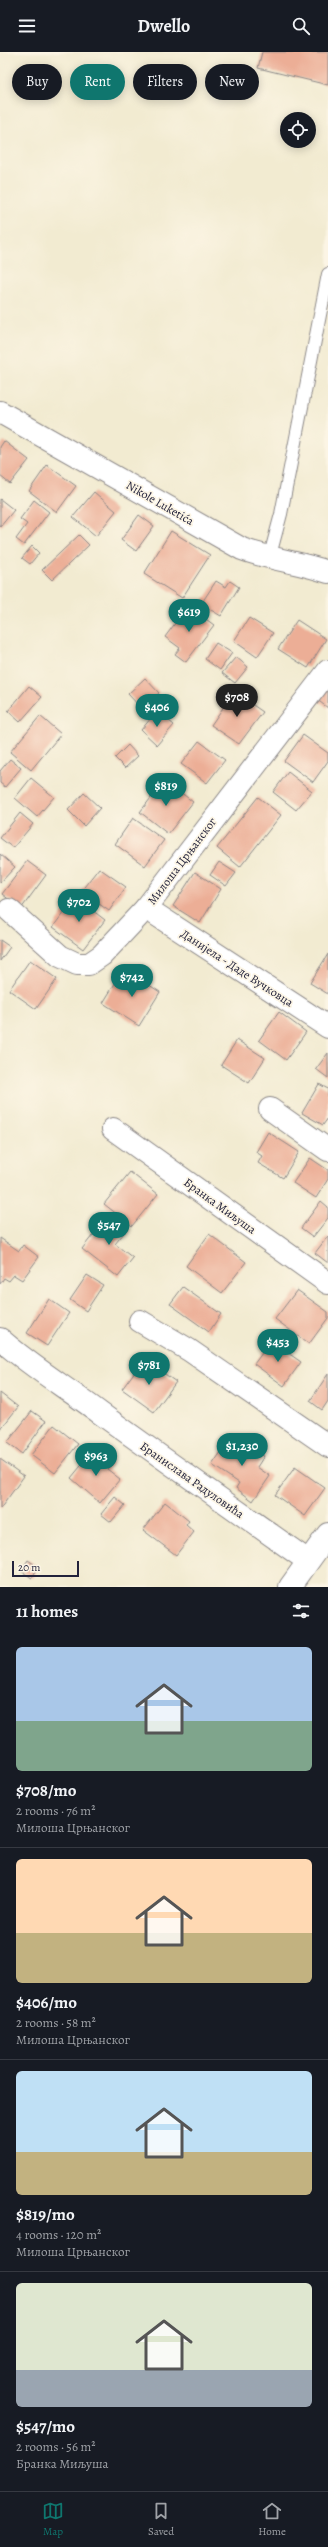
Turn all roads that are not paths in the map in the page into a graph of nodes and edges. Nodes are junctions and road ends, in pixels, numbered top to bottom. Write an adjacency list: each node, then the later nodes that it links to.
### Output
1 (328, 274): 3 (lane)
2 (0, 412): 3 (street, Nikole Luketića)
3 (269, 559): 4 (street, Nikole Luketića)
4 (328, 572)
5 (328, 670): 6 (street, Милоша Црњанског)
6 (146, 908): 7 (street, Милоша Црњанског); 8 (street, Данијела - Даде Вучковца)
7 (9, 910)
8 (328, 1027)
9 (270, 1109): 11 (street)
10 (113, 1129): 12 (street, Бранка Миљуша)
11 (328, 1150)
12 (328, 1283)
13 (140, 1321): 15 (street)
14 (0, 1339): 17 (street, Бранислава Радуловића)
15 (328, 1446)
16 (328, 1534): 17 (street)
17 (308, 1561): 18 (street)
18 (290, 1587)

